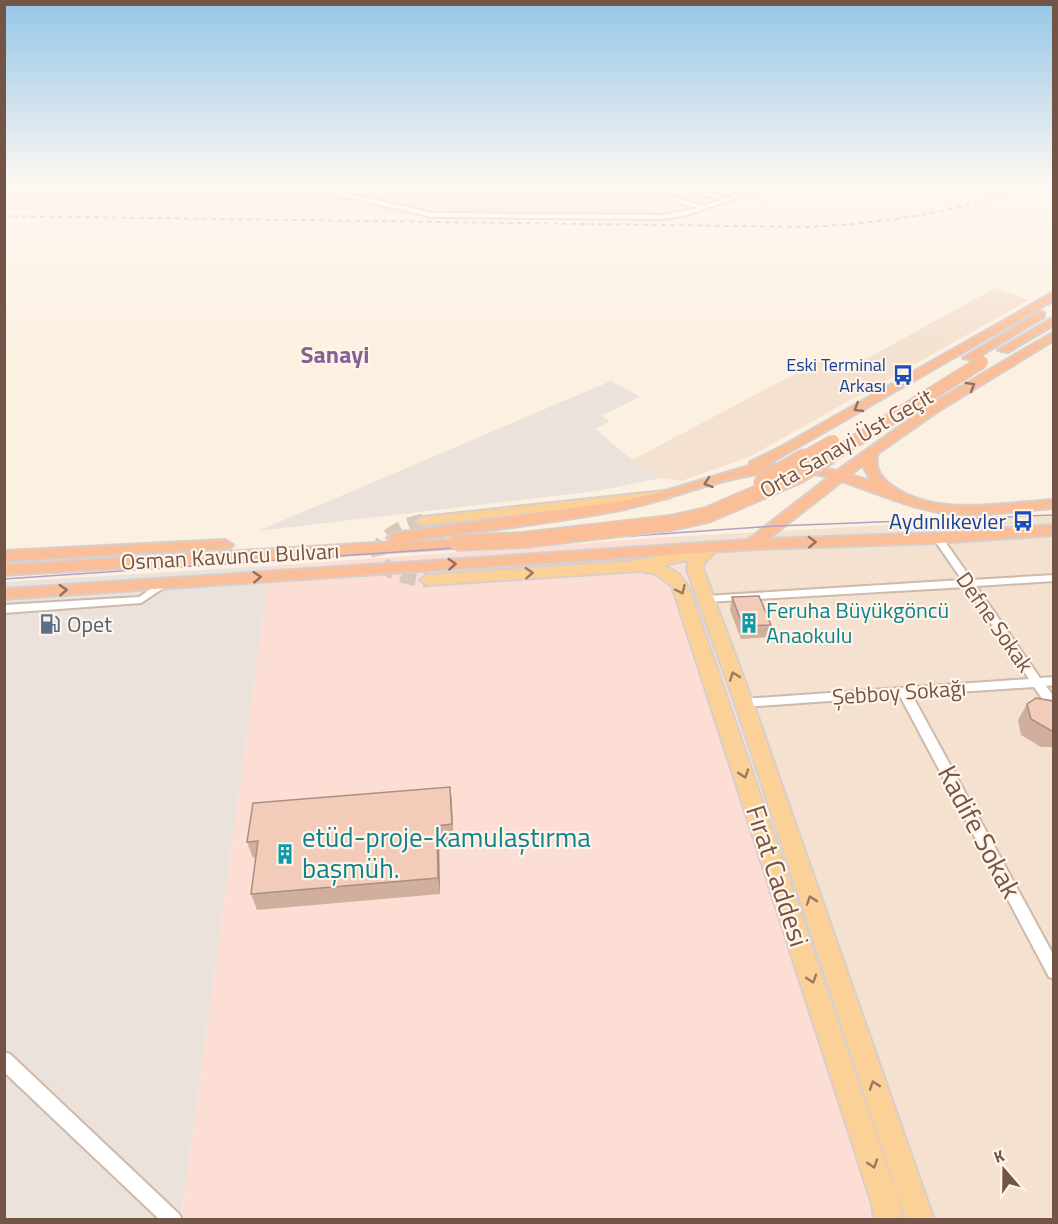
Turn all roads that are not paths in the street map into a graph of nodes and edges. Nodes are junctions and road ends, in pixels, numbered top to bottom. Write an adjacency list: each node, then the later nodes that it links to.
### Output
1 (1053, 295): 3 (highway)
2 (1053, 307): 6 (highway)
3 (1026, 310): 6 (highway); 10 (highway, one-way to 10)
4 (1053, 320): 8 (highway)
5 (1053, 327): 8 (highway)
6 (1015, 330): 9 (highway)
7 (1053, 335): 11 (highway, one-way to 7)
8 (1027, 336): 9 (highway)
9 (976, 360): 24 (highway, Orta Sanayi Üst Geçit, bridge)
10 (807, 438): 12 (highway); 14 (highway)
11 (872, 451): 12 (highway); 17 (highway)
12 (857, 462): 15 (highway)
13 (784, 467): 14 (highway); 15 (highway); 18 (highway)
14 (740, 472): 16 (highway, one-way to 16)
15 (841, 475): 17 (highway); 18 (highway)
16 (676, 494): 20 (main road); 22 (highway)
17 (898, 496): 19 (highway)
18 (809, 500): 25 (highway)
19 (1053, 504)
20 (423, 521)
21 (1053, 530): 23 (highway)
22 (395, 538): 24 (highway); 27 (highway, Osman Kavuncu Bulvarı)
23 (938, 538): 25 (highway, one-way to 23); 33 (street, Defne Sokak)
24 (457, 539): 29 (highway, Osman Kavuncu Bulvarı)
25 (754, 544): 26 (highway); 32 (highway, one-way to 25)
26 (707, 552): 28 (main road); 35 (main road, Fırat Caddesi)
27 (4, 556)
28 (632, 566): 31 (main road, one-way to 28); 45 (main road, Fırat Caddesi, one-way to 45)
29 (4, 570)
30 (1053, 578): 33 (street)
31 (428, 580)
32 (164, 583): 34 (highway, one-way to 32); 36 (street)
33 (968, 583): 35 (street); 38 (street, Defne Sokak)
34 (4, 594)
35 (706, 599): 40 (main road, Fırat Caddesi, one-way to 35)
36 (4, 609)
37 (1053, 681): 38 (street, Şebboy Sokağı)
38 (1037, 682): 39 (street, Şebboy Sokağı); 41 (street, Defne Sokak)
39 (904, 692): 40 (street, Şebboy Sokağı); 42 (street, Kadife Sokak)
40 (744, 703): 46 (main road, Fırat Caddesi, one-way to 40)
41 (1053, 707)
42 (1053, 972)
43 (4, 1060): 44 (street)
44 (173, 1220)
45 (888, 1220)
46 (920, 1220)

